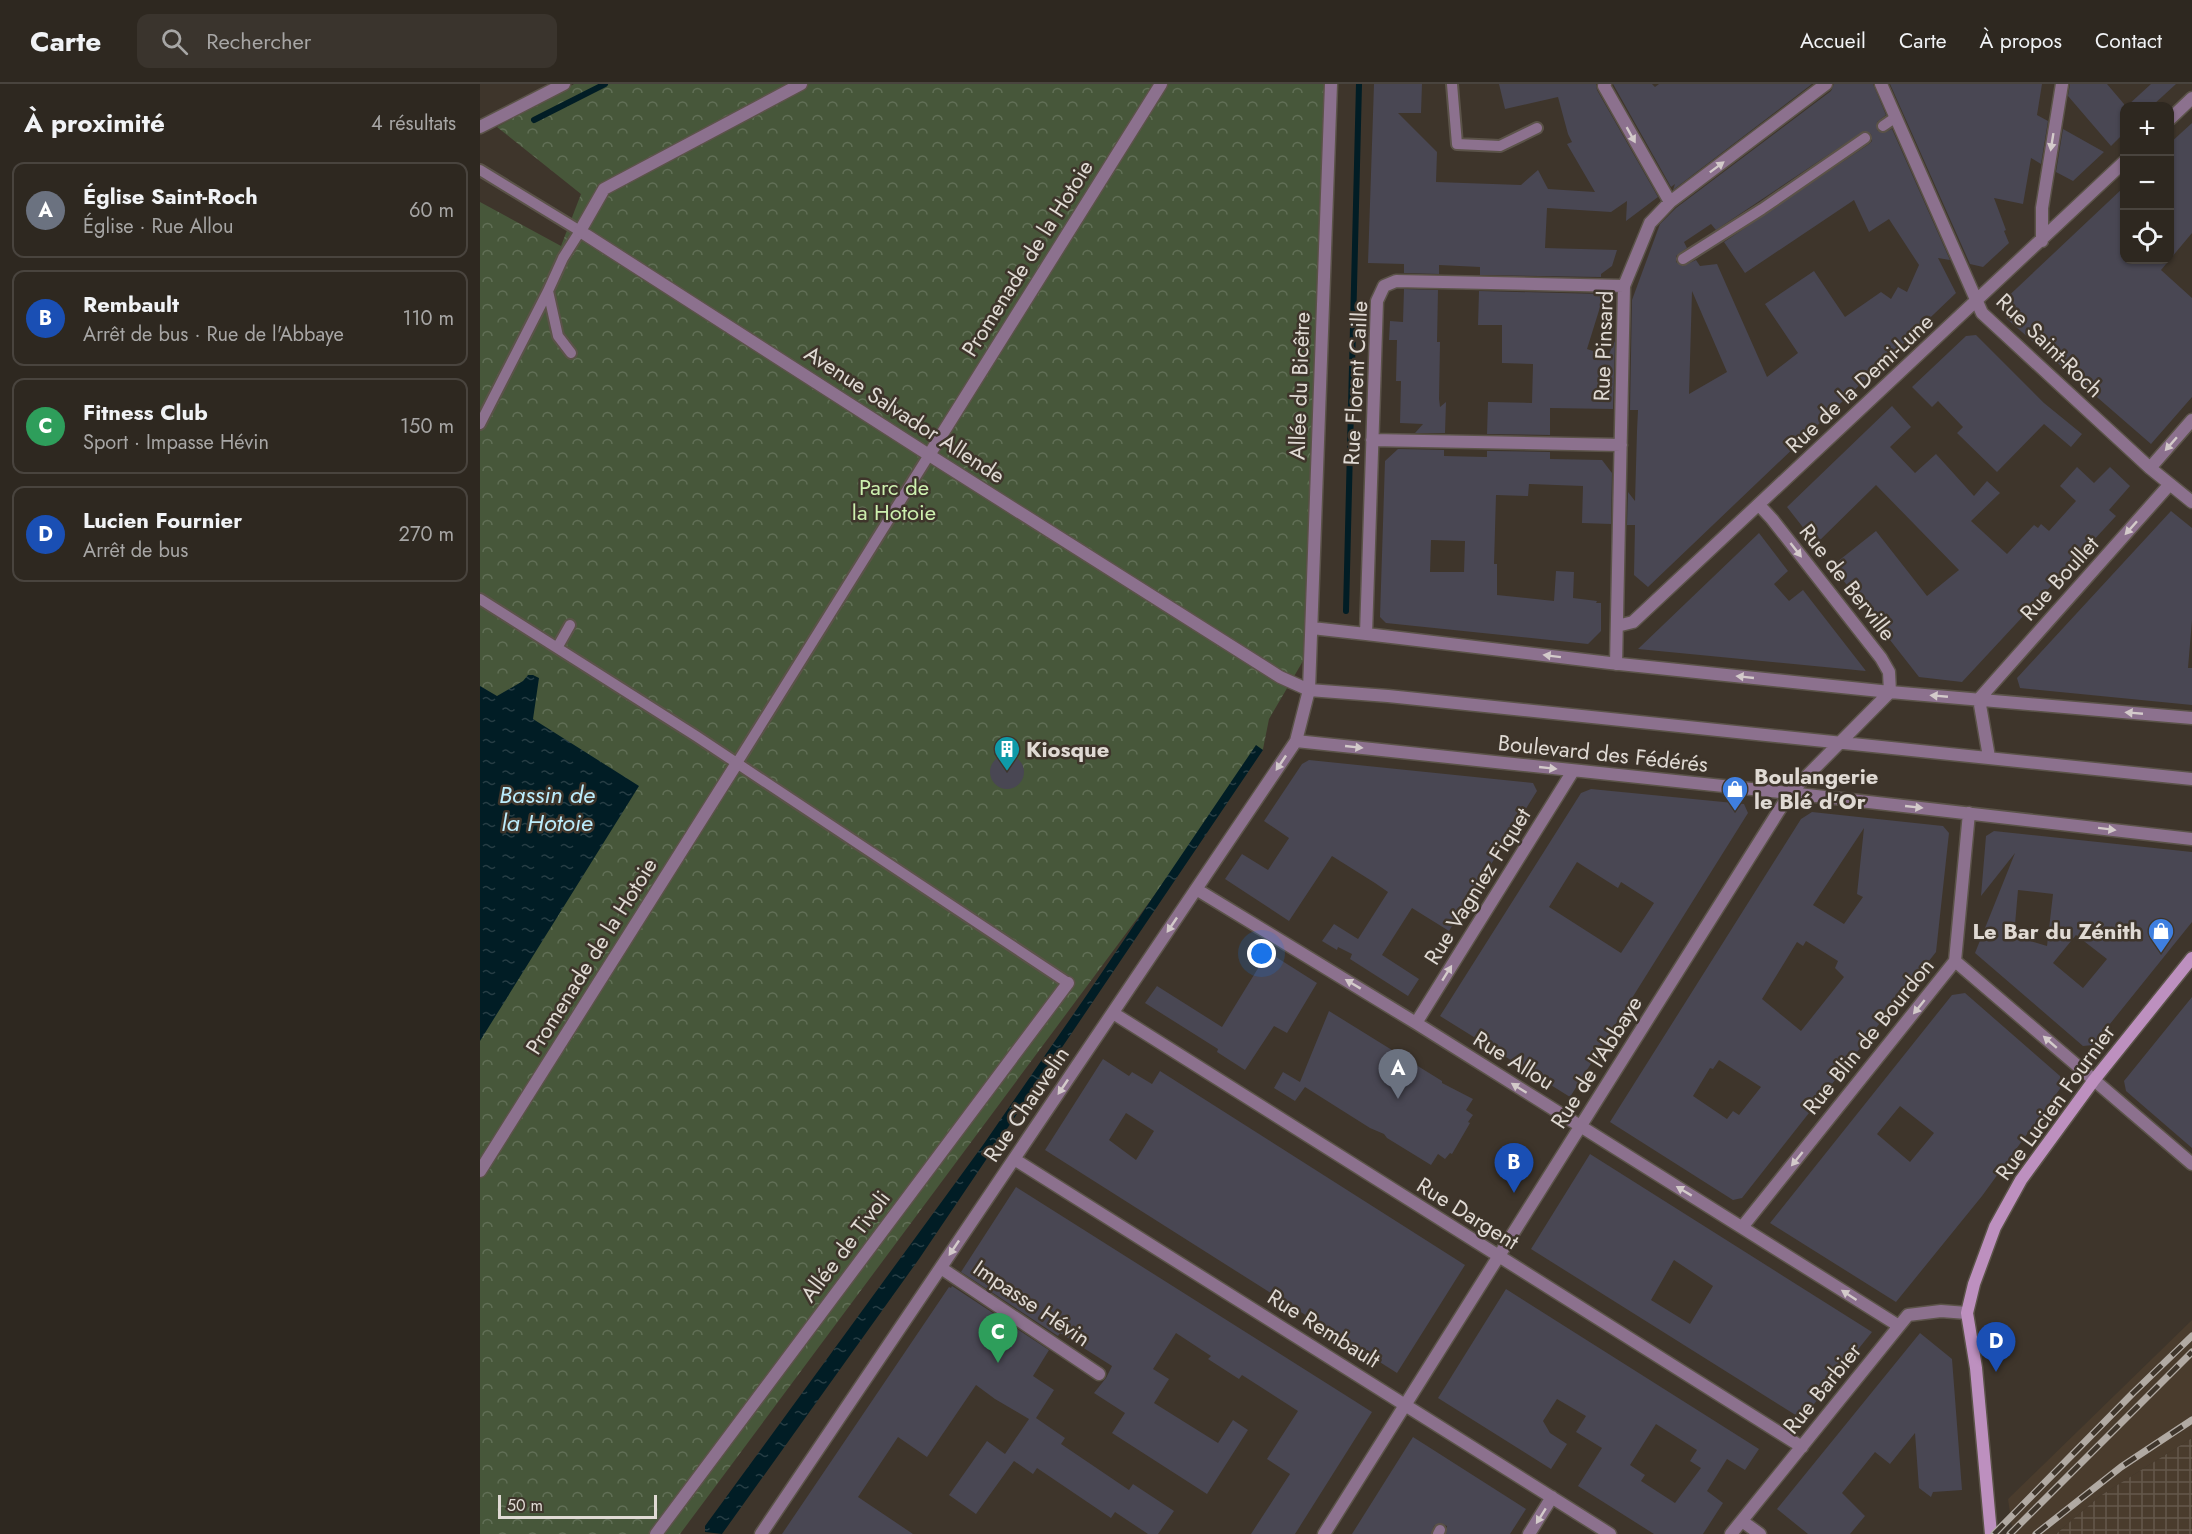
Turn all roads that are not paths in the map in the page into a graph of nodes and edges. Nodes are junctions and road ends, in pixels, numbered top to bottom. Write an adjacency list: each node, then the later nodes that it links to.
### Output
1 (564, 84): 14 (street)
2 (801, 84): 20 (street)
3 (1161, 84): 31 (street, Promenade de la Hotoie)
4 (1331, 84): 39 (street, Allée du Bicêtre)
5 (1452, 84): 15 (lane)
6 (1605, 84): 19 (street, one-way to 19)
7 (1826, 84): 19 (street, Rue Pinsard, one-way to 7)
8 (1881, 84): 12 (street, Rue Saint-Roch)
9 (2062, 84): 21 (street, one-way to 21)
10 (2192, 98): 11 (street)
11 (2174, 114)
12 (1896, 117): 13 (lane); 25 (street, Rue Saint-Roch)
13 (1883, 126)
14 (480, 127)
15 (1537, 128)
16 (1865, 138): 22 (lane)
17 (2120, 166): 21 (street, Rue de la Demi-Lune)
18 (480, 170): 20 (lane, Avenue Salvador Allende)
19 (1670, 202): 23 (street, Rue Pinsard)
20 (580, 231): 24 (lane); 31 (street, Avenue Salvador Allende)
21 (2042, 241): 25 (street, Rue de la Demi-Lune)
22 (1683, 259)
23 (1624, 286): 29 (street, Rue Florent Caille); 30 (street, Rue Pinsard)
24 (548, 291): 26 (lane); 28 (lane)
25 (1977, 302): 32 (street, Rue Saint-Roch); 35 (street, Rue de la Demi-Lune)
26 (571, 353)
27 (2192, 420): 32 (street, one-way to 32)
28 (480, 424)
29 (1372, 440): 30 (street); 40 (street, Rue Florent Caille)
30 (1621, 445): 38 (street, Rue Pinsard)
31 (929, 456): 43 (street, Avenue Salvador Allende); 50 (lane)
32 (2150, 468): 33 (street, Rue Saint-Roch)
33 (2170, 484): 34 (street, Rue Saint-Roch); 45 (street, Rue Boullet, one-way to 45)
34 (2192, 502)
35 (1759, 505): 38 (street, Rue de la Demi-Lune); 44 (street, Rue de Berville, one-way to 44)
36 (480, 599): 41 (lane)
37 (570, 625): 41 (lane)
38 (1617, 626): 42 (street, Rue Pinsard)
39 (1312, 628): 40 (street); 43 (street, Allée du Bicêtre)
40 (1366, 634): 42 (street, one-way to 40)
41 (557, 648): 50 (lane)
42 (1616, 664): 44 (street, one-way to 42)
43 (1309, 690): 47 (street, Rue Chauvelin); 48 (street, Boulevard des Fédérés)
44 (1890, 692): 45 (street, one-way to 44); 48 (street, Rue de l'Abbaye)
45 (1979, 699): 46 (street, one-way to 45); 49 (street)
46 (2192, 718)
47 (1296, 741): 51 (street, Boulevard des Fédérés, one-way to 51); 56 (street, Rue Chauvelin, one-way to 56)
48 (1839, 742): 49 (street, Boulevard des Fédérés); 53 (street, Rue de l'Abbaye)
49 (1989, 758): 52 (street, Boulevard des Fédérés)
50 (738, 763): 59 (lane); 66 (street, Promenade de la Hotoie)
51 (1573, 771): 53 (street, Boulevard des Fédérés); 61 (street, Rue Vagniez Fiquet, one-way to 51)
52 (2192, 779)
53 (1790, 793): 54 (street, Boulevard des Fédérés, one-way to 54); 63 (street, Rue de l'Abbaye)
54 (1970, 813): 55 (street, Boulevard des Fédérés, one-way to 55); 58 (street, Rue Blin de Bourdon)
55 (2192, 839)
56 (1196, 889): 60 (street, Rue Chauvelin, one-way to 60); 61 (street, Rue Allou, one-way to 56)
57 (2192, 958): 62 (main road, Rue Lucien Fournier)
58 (1955, 961): 62 (street, one-way to 58); 67 (street, Rue Blin de Bourdon, one-way to 67)
59 (1068, 984): 77 (street, Allée de Tivoli)
60 (1113, 1013): 64 (street, Rue Chauvelin, one-way to 64); 68 (street, Rue Dargent)
61 (1416, 1023): 63 (street, Rue Allou, one-way to 61)
62 (2094, 1080): 65 (street); 70 (main road, Rue Lucien Fournier)
63 (1580, 1127): 67 (street, Rue Allou, one-way to 63); 68 (street, Rue de l'Abbaye)
64 (1014, 1159): 69 (street, Rue Chauvelin, one-way to 69); 73 (street, Rue Rembault)
65 (2192, 1164)
66 (480, 1171)
67 (1743, 1226): 71 (street, Rue Allou, one-way to 67)
68 (1498, 1257): 73 (street, Rue de l'Abbaye); 74 (street, Rue Dargent)
69 (941, 1268): 72 (street, Impasse Hévin); 78 (street, Rue Chauvelin)
70 (1967, 1313): 71 (street, Rue Barbier); 84 (main road, Rue Lucien Fournier)
71 (1899, 1326): 74 (street, Rue Barbier)
72 (1100, 1374)
73 (1405, 1404): 75 (street, Rue Rembault); 79 (street, Rue de l'Abbaye)
74 (1802, 1447): 76 (street, Rue Barbier)
75 (1552, 1497): 80 (street, one-way to 80); 81 (street, Rue Rembault)
76 (1742, 1521): 82 (street, Rue Barbier); 83 (street)
77 (661, 1532)
78 (761, 1534)
79 (1324, 1534)
80 (1529, 1534)
81 (1610, 1534)
82 (1731, 1534)
83 (1760, 1534)
84 (1991, 1534)

